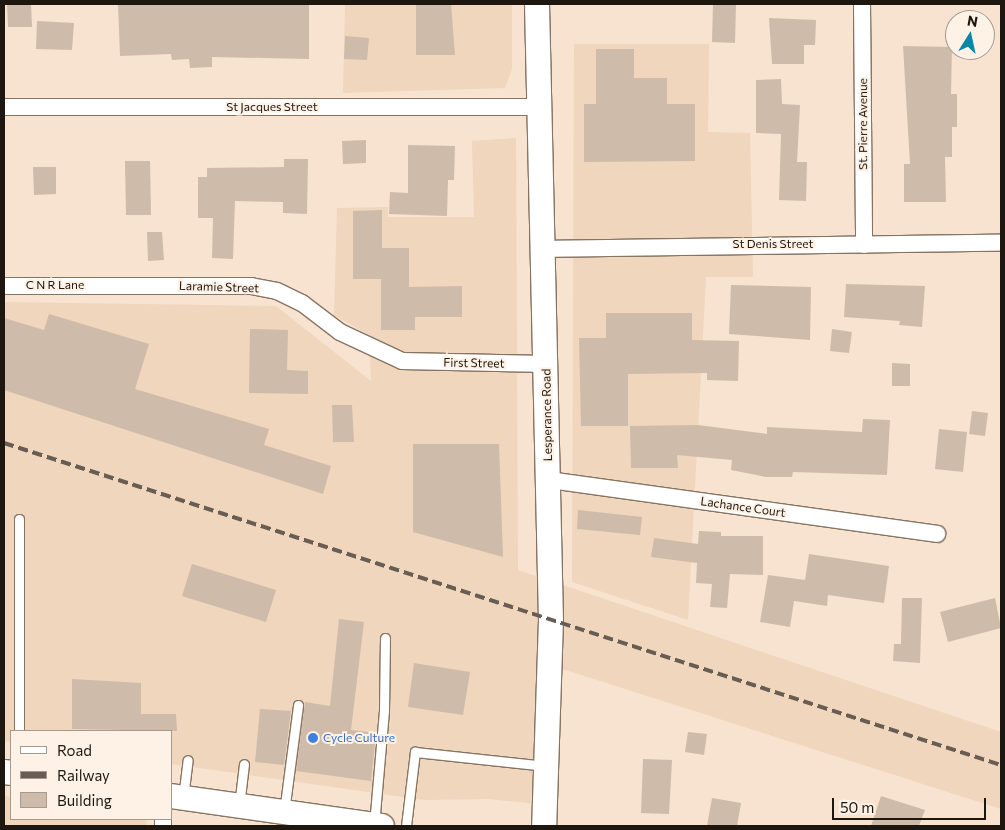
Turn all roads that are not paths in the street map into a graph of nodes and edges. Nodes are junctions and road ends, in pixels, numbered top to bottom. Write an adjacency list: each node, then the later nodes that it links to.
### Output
1 (537, 4): 4 (main road, Lesperance Road)
2 (862, 4): 6 (street, St. Pierre Avenue)
3 (4, 107): 4 (street, St Jacques Street)
4 (540, 107): 7 (main road, Lesperance Road)
5 (1001, 243): 6 (street, St Denis Street)
6 (864, 245): 7 (street, St Denis Street)
7 (544, 249): 11 (main road, Lesperance Road)
8 (106, 285): 9 (street, C N R Lane); 10 (street, Laramie Street)
9 (4, 286)
10 (402, 362): 11 (street, First Street)
11 (546, 364): 12 (main road, Lesperance Road)
12 (549, 480): 14 (street, Lachance Court); 20 (main road, Lesperance Road)
13 (19, 519): 17 (lane)
14 (937, 534)
15 (385, 638): 24 (lane)
16 (298, 705): 23 (lane)
17 (19, 730)
18 (188, 760): 21 (lane)
19 (244, 764): 22 (lane)
20 (546, 766): 25 (lane); 26 (main road, Lesperance Road)
21 (177, 797): 22 (main road)
22 (239, 806): 23 (main road)
23 (293, 818): 24 (main road)
24 (378, 826)
25 (406, 826)
26 (544, 826)

